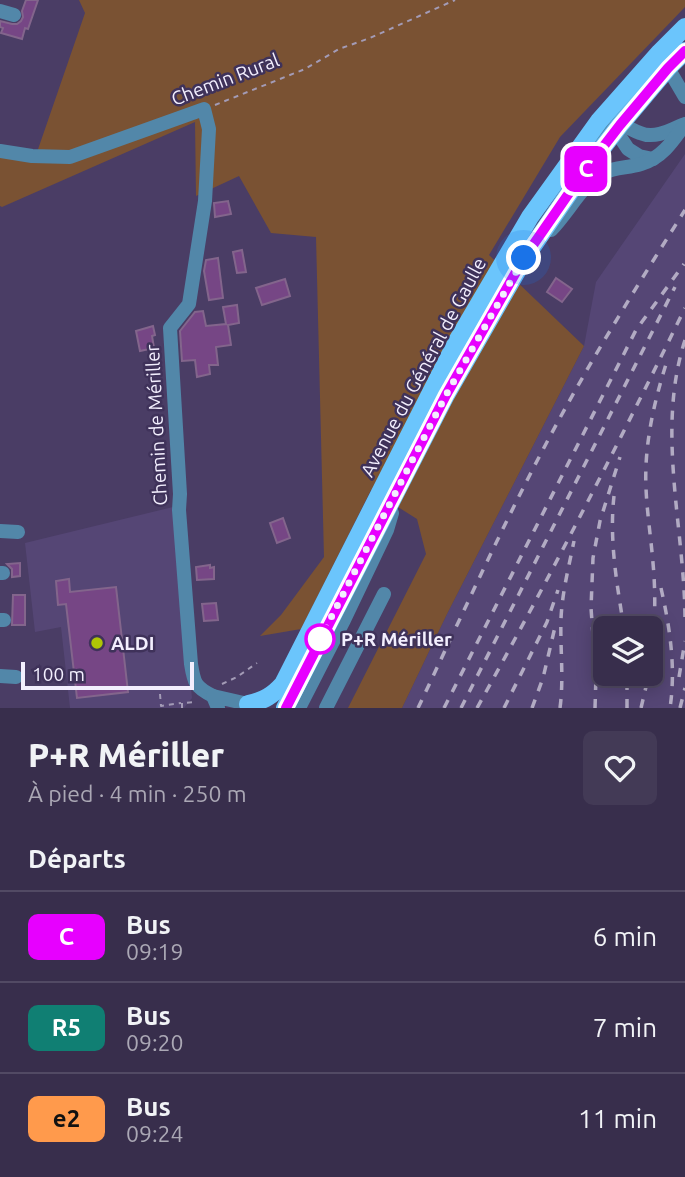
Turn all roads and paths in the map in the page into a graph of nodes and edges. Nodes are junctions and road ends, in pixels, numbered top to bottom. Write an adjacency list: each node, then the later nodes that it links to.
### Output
1 (455, 0): 6 (path, Chemin Rural)
2 (685, 27): 4 (main road, Avenue du Général de Gaulle)
3 (685, 51): 4 (main road, Avenue du Général de Gaulle)
4 (664, 60): 5 (street); 8 (main road, Avenue du Général de Gaulle); 11 (main road, Avenue du Général de Gaulle)
5 (685, 97)
6 (204, 109): 9 (street, Chemin Rural); 21 (street, Chemin de Mériller)
7 (685, 124): 8 (street); 10 (street)
8 (617, 127): 10 (street); 11 (street); 12 (main road, Avenue du Général de Gaulle)
9 (0, 151)
10 (653, 159): 12 (street)
11 (530, 217): 23 (main road, Avenue du Général de Gaulle)
12 (524, 258): 13 (main road, Avenue du Général de Gaulle)
13 (408, 469): 24 (main road, Avenue du Général de Gaulle); 25 (street)
14 (0, 531): 15 (street)
15 (18, 532)
16 (384, 594): 26 (street)
17 (257, 663): 21 (path)
18 (0, 676): 19 (street)
19 (16, 677)
20 (160, 694): 22 (path)
21 (216, 702): 23 (street)
22 (182, 703)
23 (247, 707)
24 (285, 708)
25 (299, 708)
26 (326, 708)

